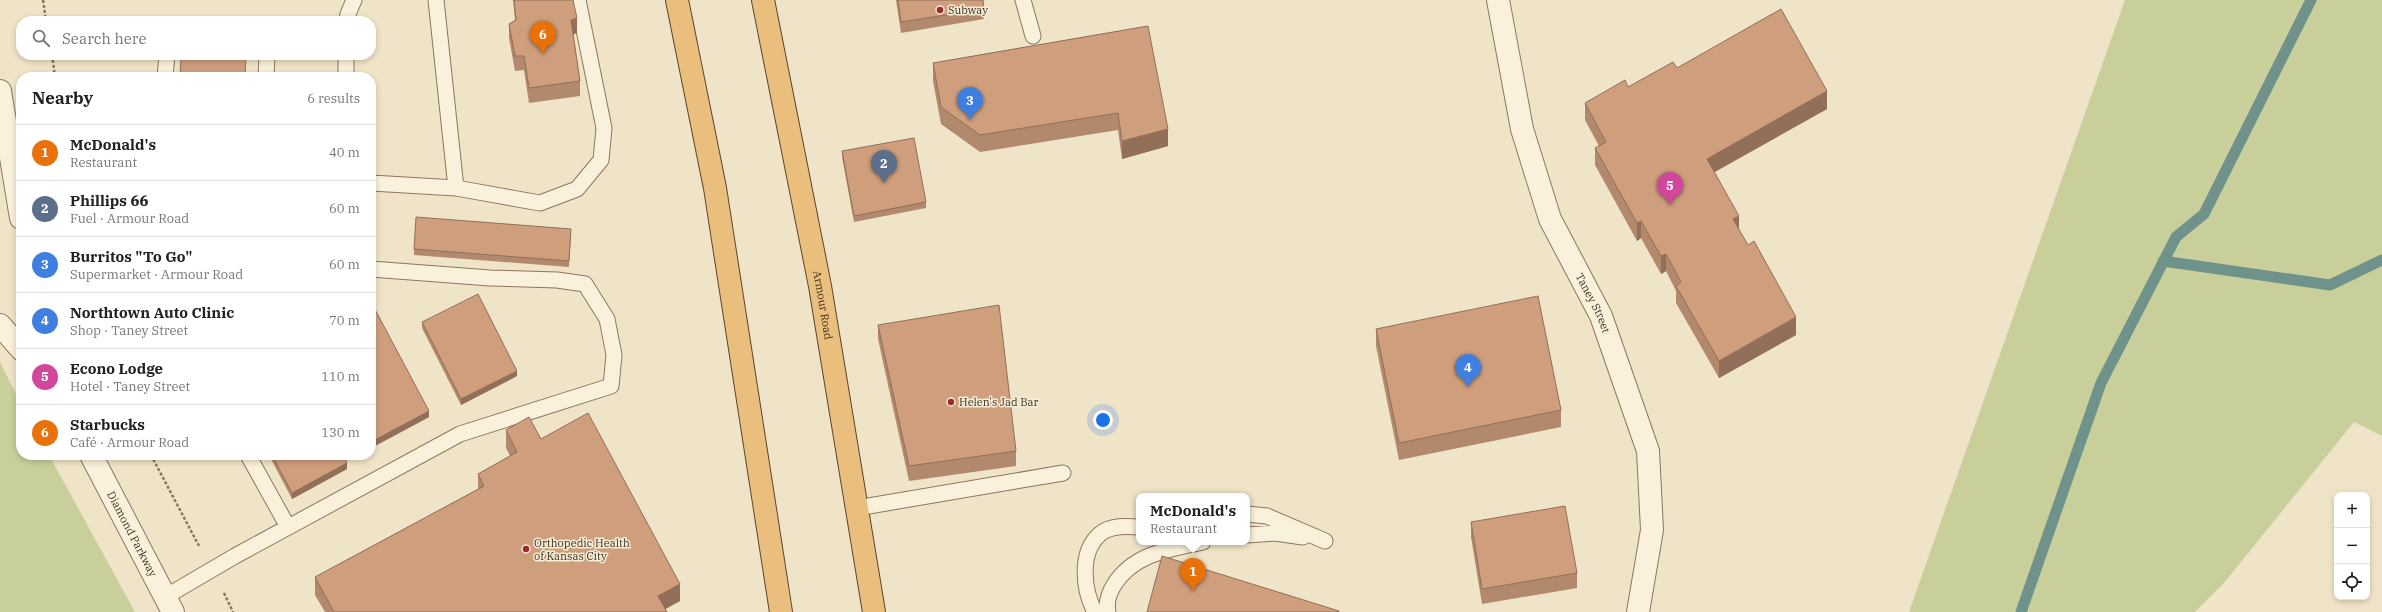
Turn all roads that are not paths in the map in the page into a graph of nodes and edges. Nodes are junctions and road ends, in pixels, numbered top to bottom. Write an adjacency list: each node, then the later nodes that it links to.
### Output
1 (354, 0): 8 (lane)
2 (436, 0): 19 (lane)
3 (578, 0): 19 (lane)
4 (678, 0): 33 (highway)
5 (763, 0): 26 (highway, Armour Road)
6 (1023, 0): 9 (lane)
7 (1498, 0): 37 (street, Taney Street)
8 (348, 16)
9 (1033, 36)
10 (166, 60): 13 (lane)
11 (267, 60): 14 (lane)
12 (346, 60): 15 (lane)
13 (165, 72)
14 (266, 72)
15 (346, 72)
16 (0, 91): 18 (street)
17 (376, 183): 19 (lane)
18 (16, 188)
19 (456, 188)
20 (376, 269): 28 (lane)
21 (0, 325): 22 (street)
22 (16, 343)
23 (94, 460): 32 (street, Diamond Parkway)
24 (251, 460): 28 (lane)
25 (1063, 473): 26 (lane)
26 (856, 508): 34 (highway, Armour Road)
27 (1250, 514): 30 (lane)
28 (288, 527): 32 (lane)
29 (1136, 527): 35 (lane)
30 (1250, 534)
31 (1188, 545): 36 (lane)
32 (169, 604)
33 (781, 612)
34 (874, 612)
35 (1095, 612)
36 (1108, 612)
37 (1638, 612)

